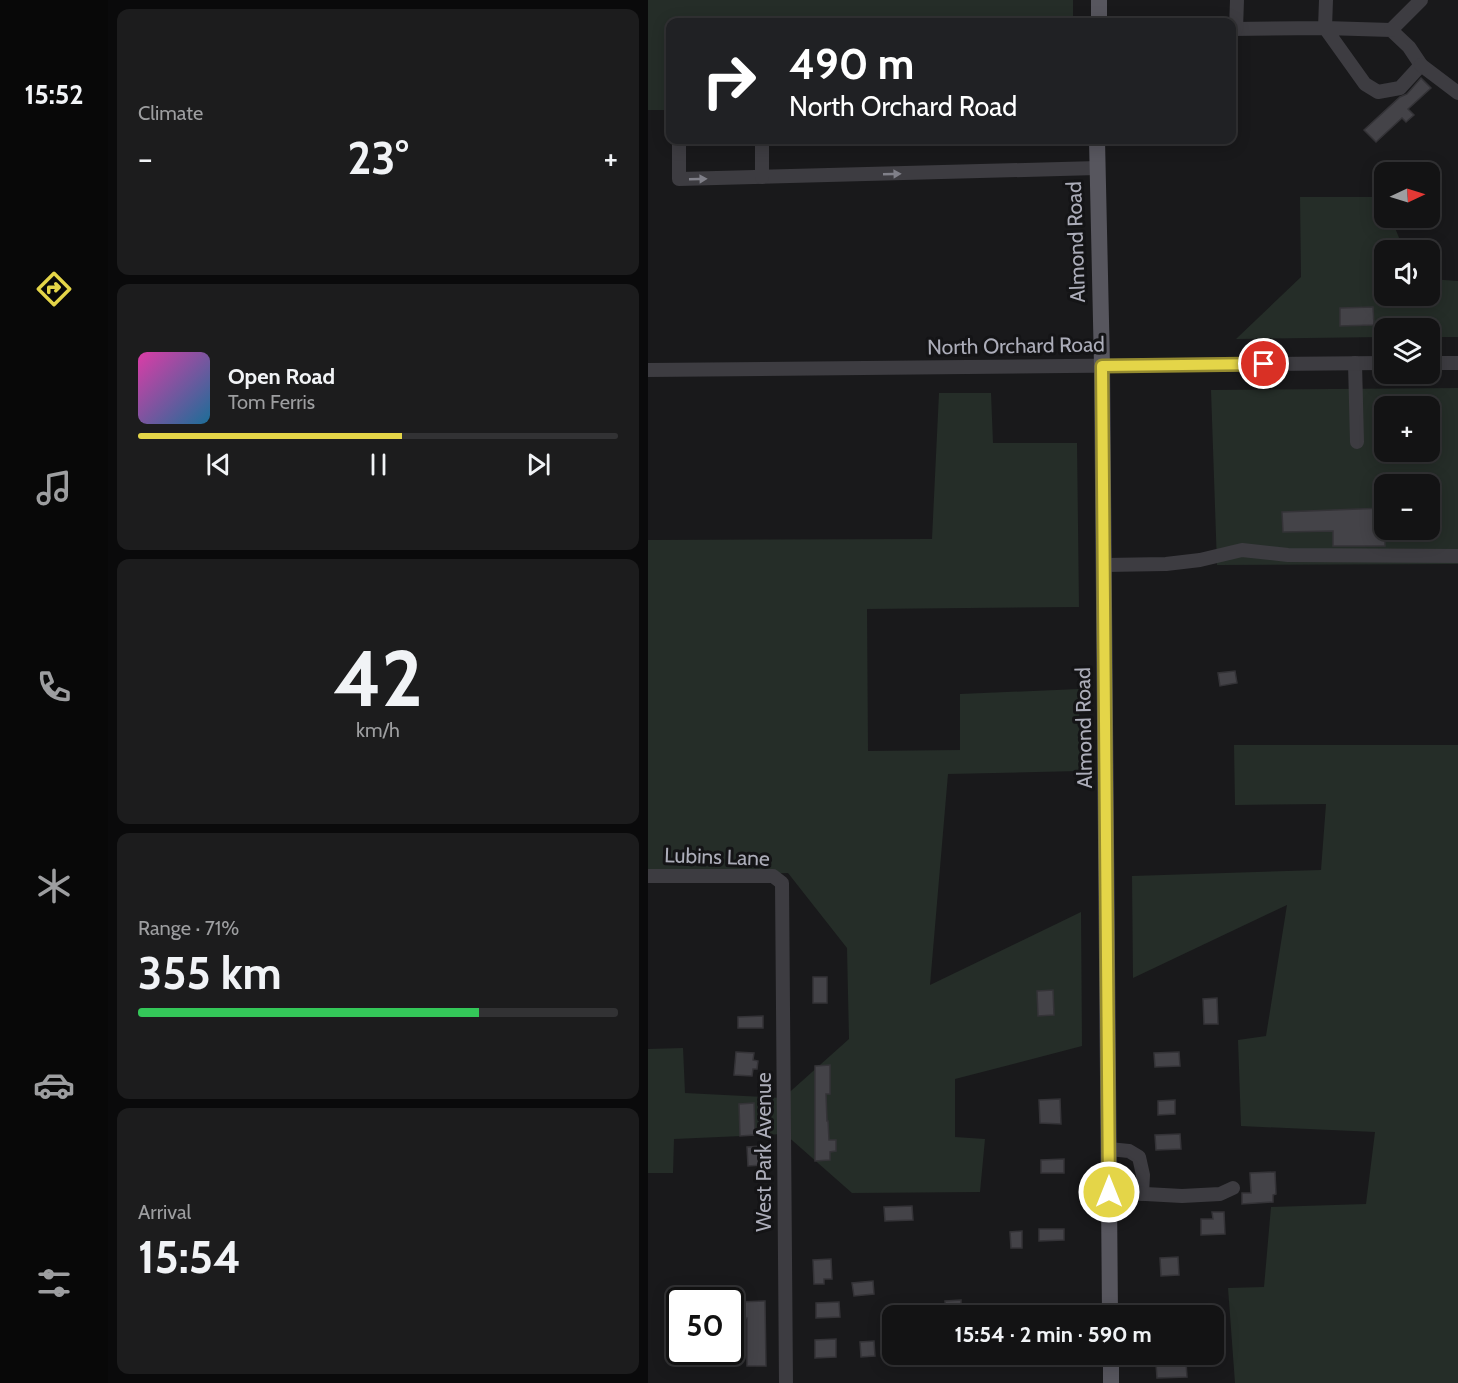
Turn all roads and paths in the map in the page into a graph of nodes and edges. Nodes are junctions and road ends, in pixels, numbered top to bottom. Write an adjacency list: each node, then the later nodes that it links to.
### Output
1 (1099, 0): 5 (main road)
2 (1237, 0): 6 (street)
3 (1326, 0): 7 (street)
4 (1421, 0): 9 (street)
5 (1099, 18)
6 (1235, 18)
7 (1324, 28): 8 (street); 9 (street); 10 (street)
8 (1236, 29)
9 (1391, 30): 10 (street)
10 (1421, 65): 11 (street)
11 (1458, 93)
12 (679, 144): 16 (street, one-way to 16)
13 (762, 144): 16 (street)
14 (1097, 144): 15 (main road, Almond Road)
15 (1096, 168): 16 (street, one-way to 15); 21 (main road, Almond Road)
16 (762, 177)
17 (1355, 363): 18 (street, North Orchard Road); 21 (street, North Orchard Road); 23 (street)
18 (1374, 363)
19 (1440, 363): 20 (street)
20 (1458, 363)
21 (1102, 366): 22 (street, North Orchard Road); 25 (main road, Almond Road)
22 (648, 370)
23 (1357, 442)
24 (1458, 556): 25 (street)
25 (1105, 565): 28 (main road, Almond Road)
26 (648, 876): 27 (street, Lubins Lane)
27 (783, 920): 34 (street, West Park Avenue)
28 (1109, 1149): 30 (main road, Almond Road); 31 (street)
29 (1233, 1188): 31 (street)
30 (1109, 1192): 31 (street); 32 (main road, Almond Road)
31 (1142, 1194)
32 (1110, 1305)
33 (1111, 1365): 35 (main road)
34 (786, 1383)
35 (1111, 1383)

